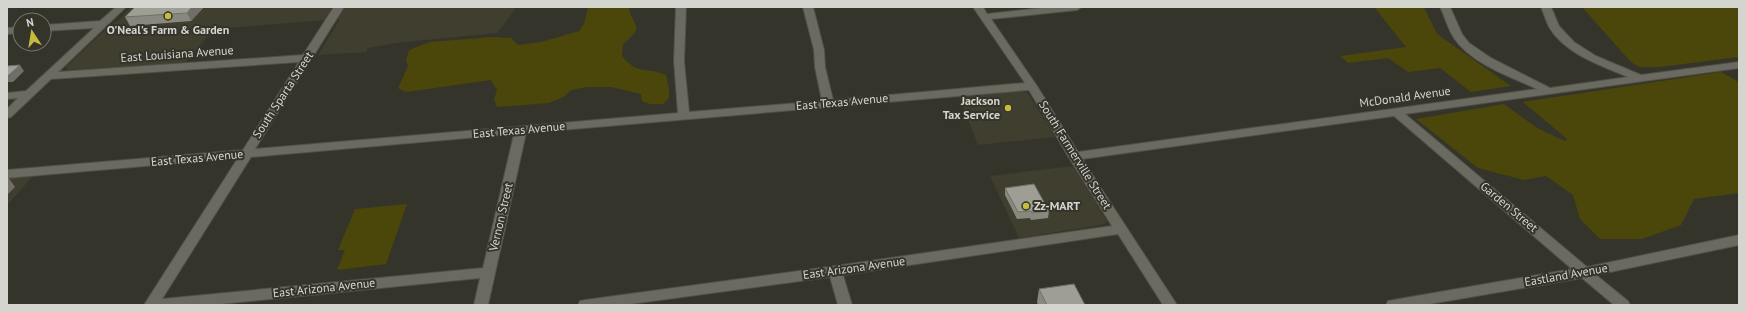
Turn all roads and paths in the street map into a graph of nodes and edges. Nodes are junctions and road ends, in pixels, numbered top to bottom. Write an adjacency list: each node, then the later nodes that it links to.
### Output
1 (121, 7): 10 (street)
2 (339, 7): 12 (street, South Sparta Street)
3 (681, 7): 23 (street)
4 (808, 7): 20 (street)
5 (978, 7): 9 (street, South Farmerville Street)
6 (1076, 7): 9 (street)
7 (1446, 7): 17 (street)
8 (1546, 7): 15 (street)
9 (984, 17): 16 (street, South Farmerville Street)
10 (104, 23): 11 (street); 14 (street)
11 (52, 27)
12 (307, 58): 14 (street, East Louisiana Avenue); 25 (street, South Sparta Street)
13 (1739, 64): 15 (street, McDonald Avenue)
14 (48, 76): 18 (street)
15 (1639, 78): 17 (street, McDonald Avenue)
16 (1032, 86): 20 (street, East Texas Avenue); 26 (street, South Farmerville Street)
17 (1549, 91): 21 (street, McDonald Avenue)
18 (29, 94): 19 (street); 22 (street)
19 (7, 96)
20 (828, 103): 23 (street, East Texas Avenue)
21 (1395, 111): 26 (street, McDonald Avenue); 32 (street, Garden Street)
22 (7, 115)
23 (684, 115): 24 (street, East Texas Avenue)
24 (521, 130): 25 (street, East Texas Avenue); 31 (street, Vernon Street)
25 (245, 154): 27 (street, East Texas Avenue); 33 (street, South Sparta Street)
26 (1074, 156): 28 (street, South Farmerville Street)
27 (7, 174)
28 (1122, 229): 30 (street, East Arizona Avenue); 38 (street, South Farmerville Street)
29 (1739, 240): 32 (street, Eastland Avenue)
30 (835, 271): 36 (street, East Arizona Avenue); 37 (street)
31 (488, 272): 34 (street, East Arizona Avenue); 35 (street, Vernon Street)
32 (1586, 272): 39 (street, Eastland Avenue); 40 (street, Garden Street)
33 (151, 305)
34 (159, 305)
35 (481, 305)
36 (585, 305)
37 (845, 305)
38 (1170, 305)
39 (1393, 305)
40 (1623, 305)

